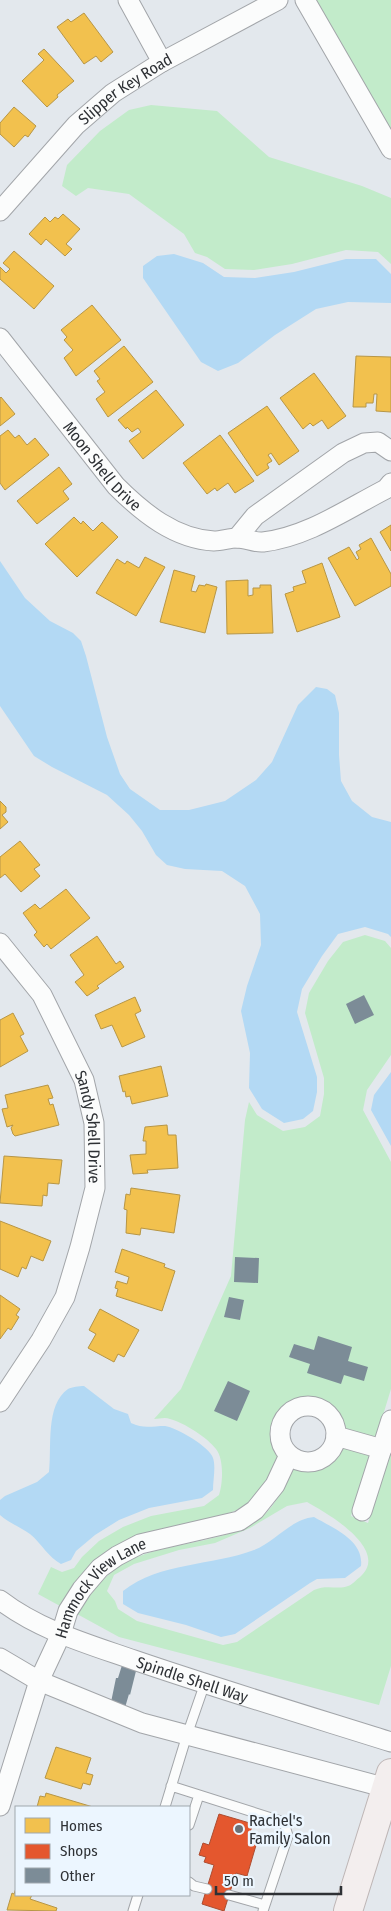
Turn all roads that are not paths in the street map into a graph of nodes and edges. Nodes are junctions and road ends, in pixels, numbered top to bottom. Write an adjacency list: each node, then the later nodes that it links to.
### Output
1 (128, 0): 4 (street)
2 (278, 0): 4 (street, Slipper Key Road)
3 (305, 0): 5 (street)
4 (162, 62): 6 (street, Slipper Key Road)
5 (391, 149)
6 (0, 211)
7 (0, 338): 10 (street, Moon Shell Drive)
8 (391, 450): 10 (street)
9 (391, 483): 10 (street, Moon Shell Drive)
10 (238, 538)
11 (0, 943): 12 (street, Sandy Shell Drive)
12 (0, 1402)
13 (391, 1420): 15 (street)
14 (336, 1436): 15 (street); 16 (street); 16 (street)
15 (382, 1449): 17 (street)
16 (289, 1455): 19 (street, Hammock View Lane)
17 (362, 1511)
18 (0, 1600): 19 (street, Spindle Shell Way)
19 (61, 1634): 21 (street, Hammock View Lane); 22 (street, Spindle Shell Way)
20 (0, 1658): 21 (street)
21 (39, 1681): 23 (street); 28 (street, Hammock View Lane)
22 (205, 1683): 23 (lane); 24 (street, Spindle Shell Way)
23 (187, 1735): 25 (street); 26 (lane)
24 (391, 1742)
25 (389, 1783): 37 (main road)
26 (171, 1786): 27 (lane); 29 (lane)
27 (199, 1795): 30 (lane); 35 (lane)
28 (0, 1806)
29 (165, 1806)
30 (190, 1822)
31 (190, 1883): 32 (lane)
32 (207, 1889)
33 (229, 1895): 35 (lane)
34 (138, 1896): 36 (lane)
35 (264, 1908)
36 (133, 1911)
37 (348, 1911)

